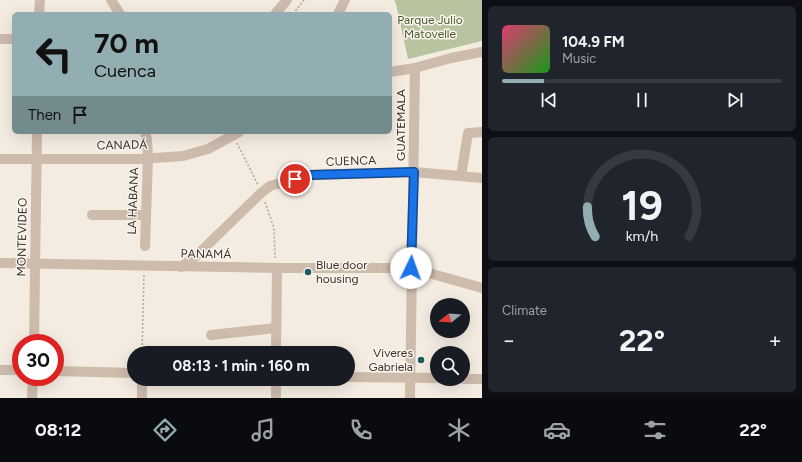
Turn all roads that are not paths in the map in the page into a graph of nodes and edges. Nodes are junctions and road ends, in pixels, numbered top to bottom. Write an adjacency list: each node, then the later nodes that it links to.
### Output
1 (40, 0): 5 (street)
2 (111, 0): 6 (street)
3 (287, 0): 7 (street)
4 (345, 0): 8 (street)
5 (39, 12)
6 (119, 12)
7 (276, 12)
8 (339, 12)
9 (0, 39): 10 (street)
10 (12, 39)
11 (482, 52): 12 (street)
12 (415, 68): 13 (street); 21 (street, GUATEMALA)
13 (392, 72)
14 (482, 132): 22 (street)
15 (37, 134): 20 (street, MONTEVIDEO)
16 (146, 134): 18 (street, LA HABANA)
17 (237, 136): 18 (street, CANADÁ)
18 (148, 158): 20 (street, CANADÁ); 25 (street, LA HABANA)
19 (0, 159): 20 (street, CANADÁ)
20 (37, 159): 28 (street, MONTEVIDEO)
21 (414, 172): 22 (street, CUENCA); 30 (street, CUENCA); 31 (street, GUATEMALA)
22 (461, 176): 23 (street, CUENCA)
23 (482, 178)
24 (92, 215): 25 (street)
25 (146, 215): 26 (street, LA HABANA)
26 (145, 246)
27 (0, 263): 28 (street, PANAMÁ)
28 (35, 264): 30 (street, PANAMÁ); 34 (street, MONTEVIDEO)
29 (276, 264): 30 (street, PANAMÁ); 31 (street, PANAMÁ); 33 (street)
30 (181, 267)
31 (411, 268): 32 (street, PANAMÁ); 42 (street, GUATEMALA)
32 (482, 288)
33 (276, 328): 35 (street); 36 (street)
34 (34, 334)
35 (211, 335)
36 (276, 346)
37 (0, 370): 38 (street)
38 (12, 370)
39 (64, 371): 40 (street)
40 (127, 373)
41 (355, 377): 42 (street)
42 (410, 378): 43 (street); 52 (street, GUATEMALA)
43 (430, 378)
44 (470, 379): 45 (street)
45 (482, 379)
46 (33, 386): 49 (street)
47 (142, 386): 50 (street)
48 (276, 386): 51 (street)
49 (32, 398)
50 (142, 398)
51 (276, 398)
52 (410, 398)

